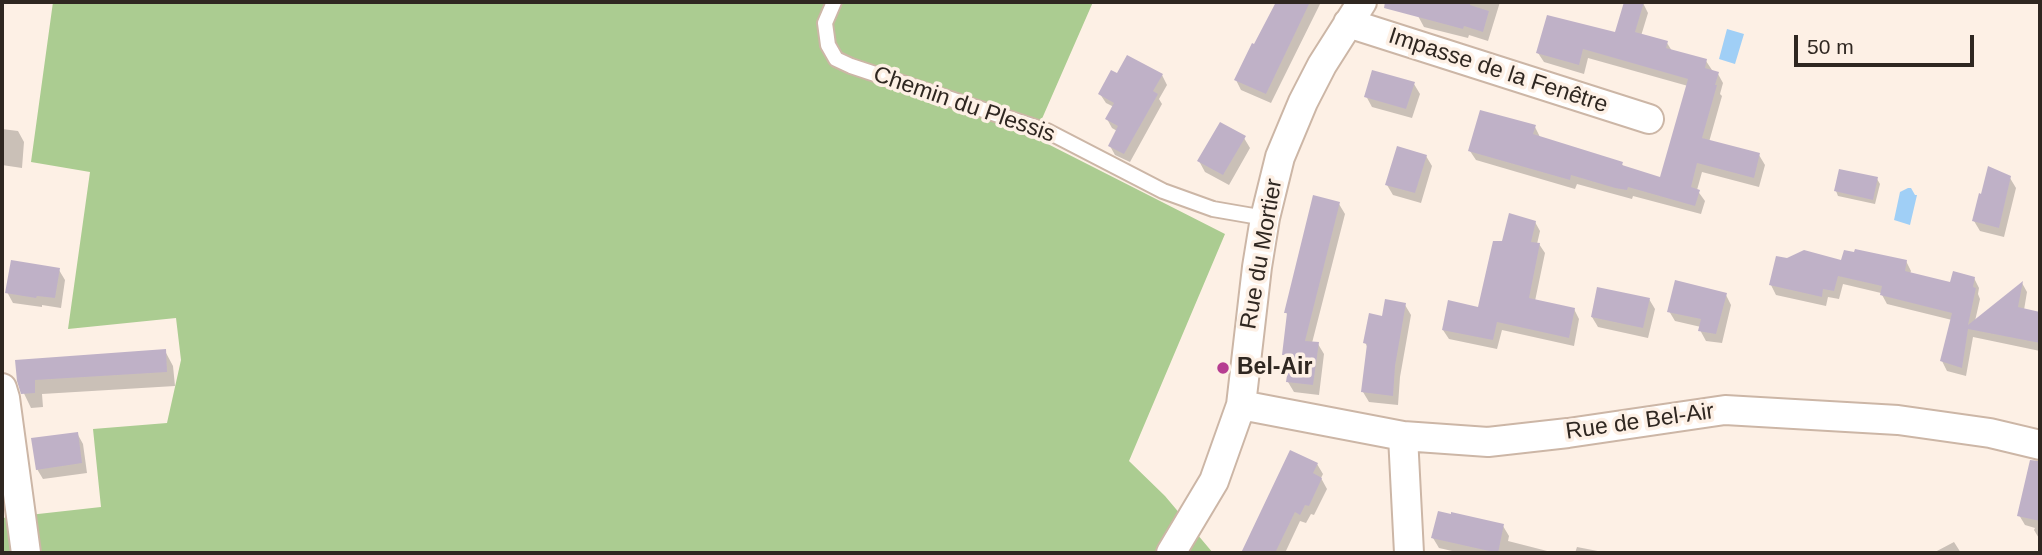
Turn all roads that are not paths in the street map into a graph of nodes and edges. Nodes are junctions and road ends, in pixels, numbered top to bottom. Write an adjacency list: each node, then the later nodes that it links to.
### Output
1 (834, 2): 4 (lane, Chemin du Plessis)
2 (1355, 12): 3 (street, Impasse de la Fenêtre); 4 (street, Rue du Mortier)
3 (1649, 119)
4 (1265, 218): 6 (street, Rue du Mortier)
5 (2, 388): 9 (street)
6 (1241, 405): 7 (street, Rue de Bel-Air); 10 (street, Rue du Mortier)
7 (1404, 436): 8 (street, Rue de Bel-Air); 11 (street)
8 (2040, 445)
9 (26, 553)
10 (1171, 553)
11 (1409, 553)

